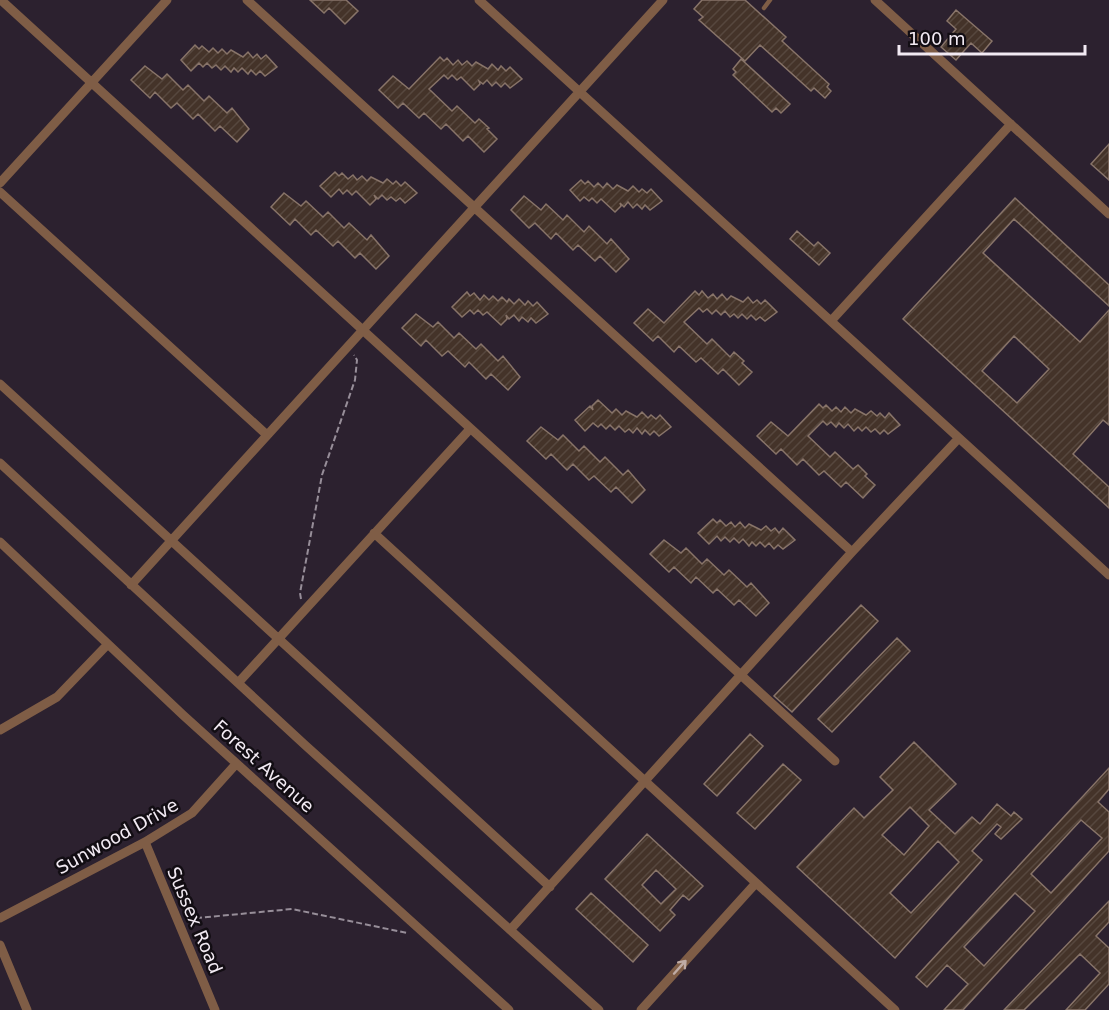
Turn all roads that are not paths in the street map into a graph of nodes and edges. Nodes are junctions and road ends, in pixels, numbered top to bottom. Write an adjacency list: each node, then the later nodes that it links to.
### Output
1 (1, 0): 9 (street)
2 (167, 0): 9 (street)
3 (247, 0): 14 (street)
4 (479, 0): 10 (street)
5 (663, 0): 10 (street)
6 (770, 0): 8 (lane)
7 (875, 0): 11 (street)
8 (764, 9)
9 (92, 84): 12 (street); 17 (street)
10 (579, 92): 14 (street); 16 (street)
11 (1011, 124): 15 (street); 16 (street)
12 (0, 183)
13 (0, 192): 20 (street)
14 (474, 207): 17 (street); 26 (street)
15 (1109, 214)
16 (831, 321): 21 (street)
17 (363, 329): 19 (street); 20 (street)
18 (0, 384): 24 (street)
19 (470, 429): 23 (street); 31 (street)
20 (267, 435): 24 (street)
21 (958, 439): 26 (street); 27 (street)
22 (0, 463): 28 (street)
23 (374, 533): 29 (street); 36 (street)
24 (172, 540): 28 (street); 29 (street)
25 (0, 542): 30 (street, Forest Avenue)
26 (852, 552): 31 (street)
27 (1109, 575)
28 (132, 585): 32 (street)
29 (277, 640): 32 (street); 39 (street)
30 (108, 644): 33 (street); 35 (street, Forest Avenue)
31 (741, 677): 34 (street); 36 (street)
32 (237, 682): 41 (street)
33 (0, 730)
34 (835, 761)
35 (236, 764): 37 (street, Sunwood Drive); 45 (street, Forest Avenue)
36 (646, 782): 38 (street); 39 (street)
37 (145, 842): 40 (street, Sunwood Drive); 44 (street, Sussex Road)
38 (756, 883): 47 (street, one-way to 38); 48 (street)
39 (549, 887): 41 (street)
40 (0, 918)
41 (510, 930): 46 (street)
42 (0, 945): 43 (street)
43 (27, 1010)
44 (215, 1010)
45 (509, 1010)
46 (599, 1010)
47 (641, 1010)
48 (895, 1010)

